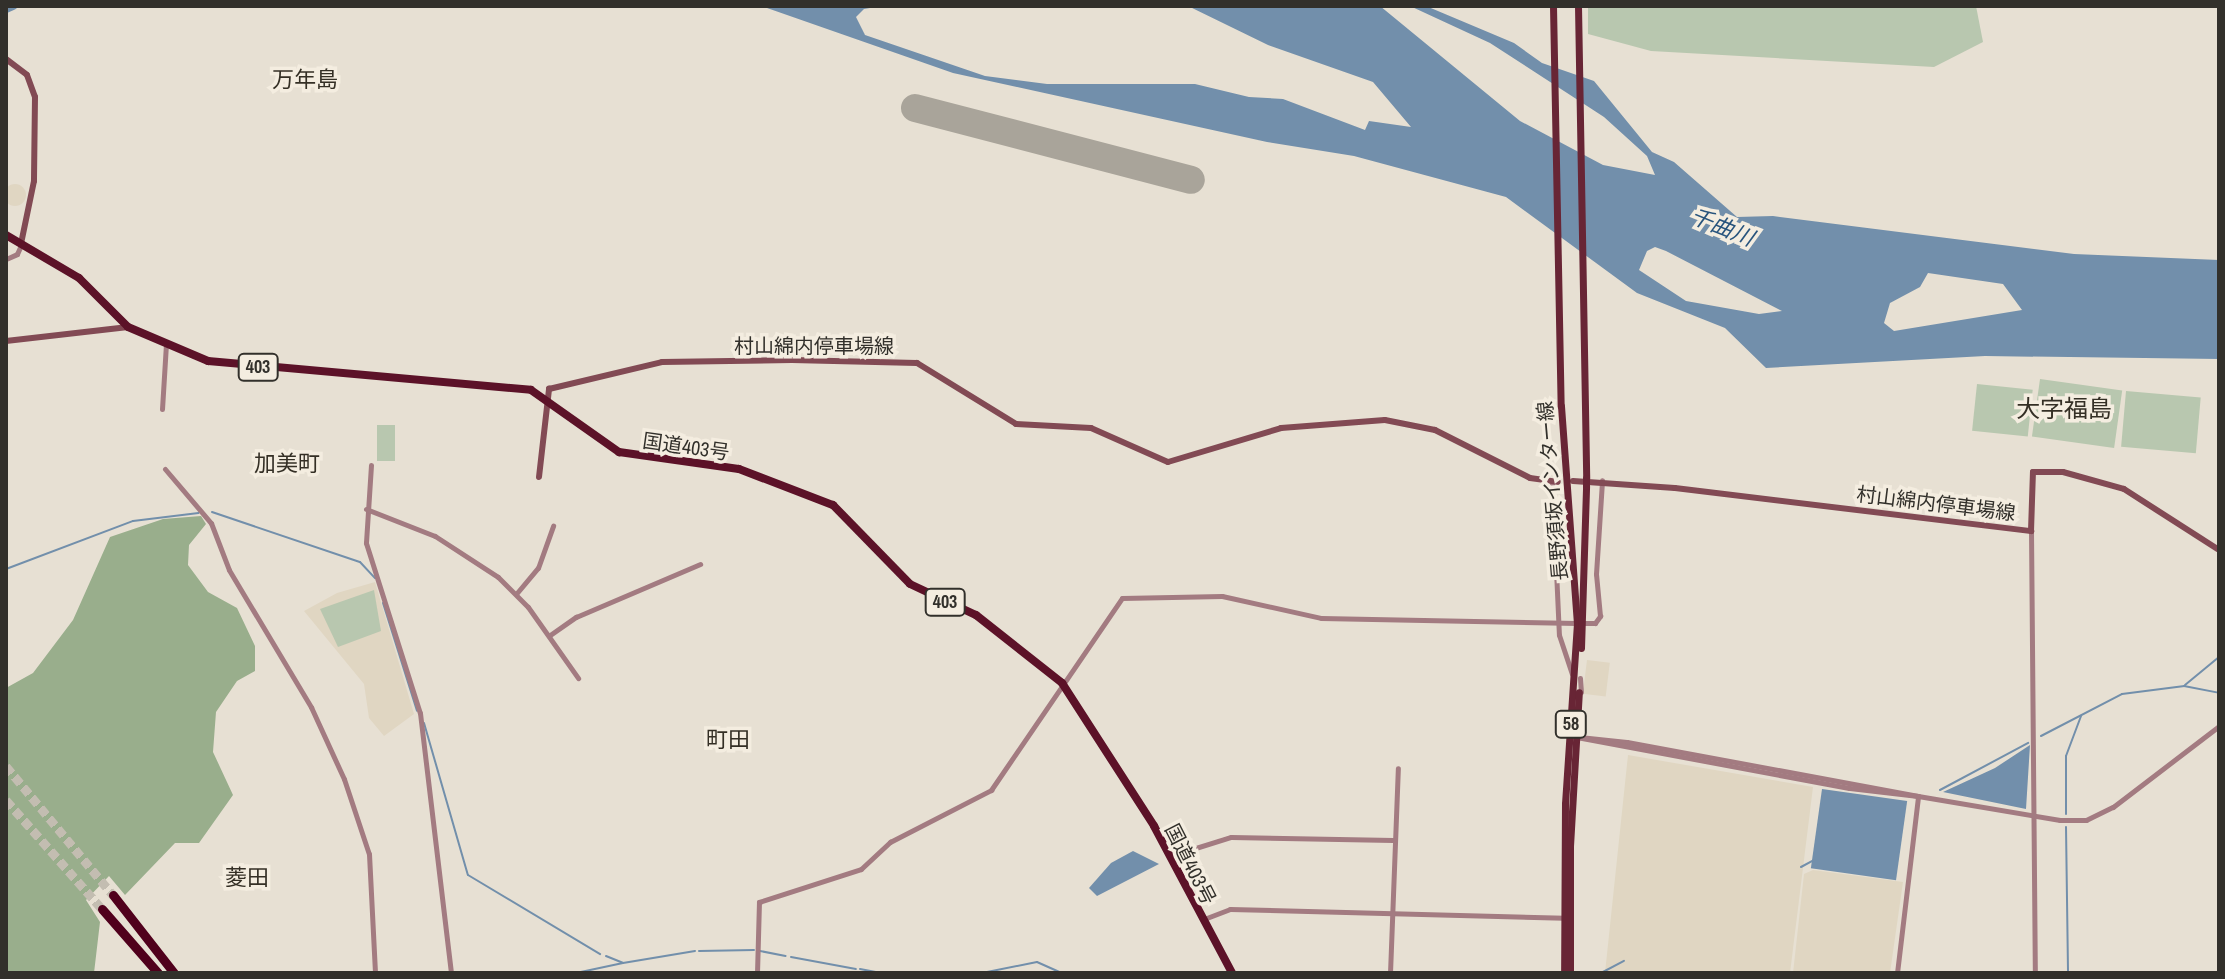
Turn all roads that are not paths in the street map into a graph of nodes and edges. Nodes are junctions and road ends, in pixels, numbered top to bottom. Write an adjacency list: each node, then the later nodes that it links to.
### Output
1 (1553, 6): 25 (main road, 長野須坂インター線 / 58)
2 (1578, 6): 25 (main road, 長野須坂インター線 / 58)
3 (6, 59): 5 (main road)
4 (6, 235): 5 (highway, 国道403号 / 403)
5 (21, 244): 6 (street); 7 (highway, 国道403号 / 403)
6 (6, 259)
7 (128, 327): 8 (main road); 9 (highway, 国道403号 / 403)
8 (6, 341)
9 (166, 343): 10 (highway, 国道403号 / 403); 11 (street)
10 (547, 398): 14 (main road); 17 (main road, 村山綿内停車場線); 29 (highway, 国道403号 / 403)
11 (162, 409)
12 (371, 465): 18 (street)
13 (165, 469): 45 (street)
14 (539, 477)
15 (1602, 480): 16 (main road, 村山綿内停車場線); 20 (main road, 村山綿内停車場線); 25 (street)
16 (1573, 481)
17 (1555, 482): 24 (street)
18 (366, 509): 23 (street); 46 (street)
19 (553, 526): 23 (street)
20 (2031, 531): 21 (main road, 村山綿内停車場線); 35 (street)
21 (2219, 550)
22 (700, 564): 26 (street)
23 (516, 594): 26 (street)
24 (1559, 623): 25 (street); 28 (street); 29 (street)
25 (1580, 623): 28 (main road, 長野須坂インター線 / 58)
26 (550, 635): 27 (street)
27 (578, 678)
28 (1577, 680): 31 (street); 32 (main road, 長野須坂インター線 / 58)
29 (1062, 683): 37 (highway, 国道403号 / 403); 47 (street)
30 (2219, 726): 35 (street)
31 (1594, 736): 32 (street); 34 (street)
32 (1574, 737): 34 (street); 41 (main road, 長野須坂インター線 / 58); 51 (main road, 長野須坂インター線 / 58)
33 (1398, 768): 36 (street)
34 (1918, 796): 35 (street); 52 (street)
35 (2035, 816): 53 (street)
36 (1393, 840): 37 (street); 40 (street)
37 (1170, 856): 42 (highway, 国道403号 / 403)
38 (113, 895): 44 (highway)
39 (102, 909): 43 (highway)
40 (1392, 914): 41 (street); 42 (street); 49 (street)
41 (1564, 918): 50 (main road, 長野須坂インター線 / 58)
42 (1202, 920): 48 (highway, 国道403号 / 403)
43 (158, 973)
44 (174, 973)
45 (375, 973)
46 (451, 973)
47 (757, 973)
48 (1232, 973)
49 (1390, 973)
50 (1564, 973)
51 (1570, 973)
52 (1897, 973)
53 (2035, 973)

